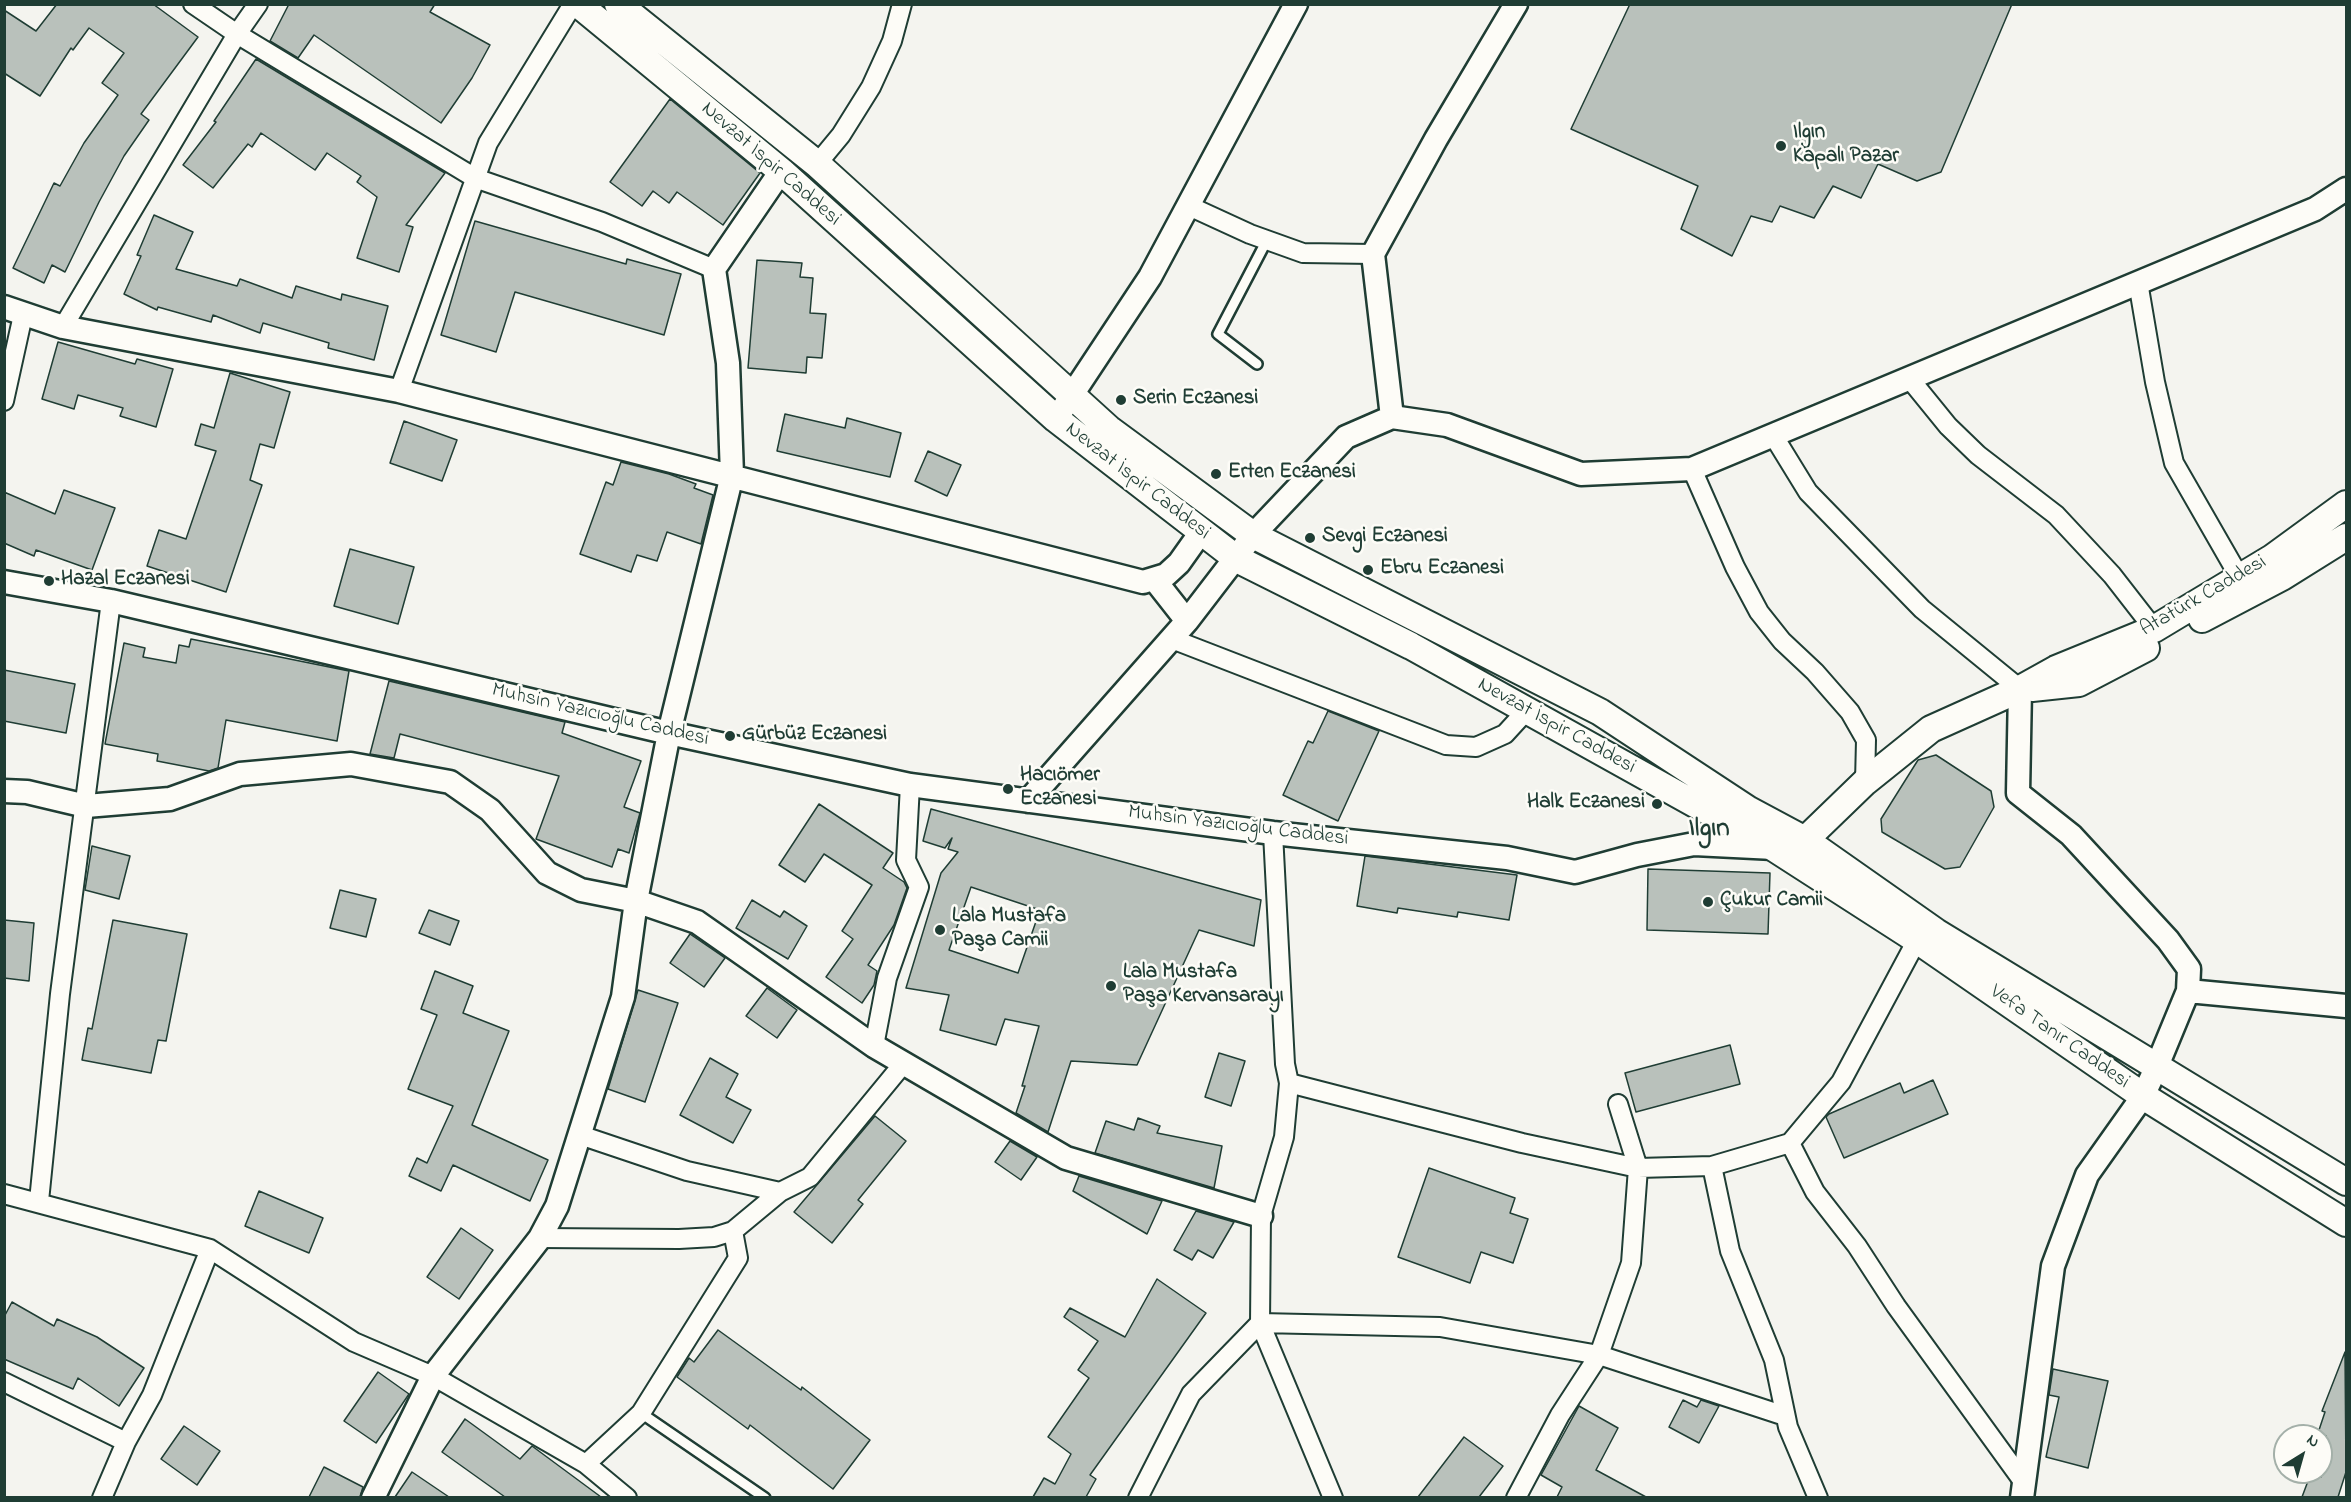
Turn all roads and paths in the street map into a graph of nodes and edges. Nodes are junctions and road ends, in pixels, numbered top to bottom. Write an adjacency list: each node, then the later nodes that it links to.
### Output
1 (193, 4): 9 (street)
2 (258, 4): 9 (street)
3 (573, 4): 12 (street)
4 (578, 4): 11 (main road, Nevzat İspir Caddesi)
5 (618, 4): 10 (main road, Nevzat İspir Caddesi)
6 (902, 4): 10 (street)
7 (1296, 4): 14 (street)
8 (1516, 4): 16 (street)
9 (237, 34): 12 (street); 20 (street)
10 (817, 164): 24 (main road, Nevzat İspir Caddesi)
11 (781, 171): 17 (street); 27 (main road, Nevzat İspir Caddesi)
12 (474, 178): 17 (street); 23 (street)
13 (2346, 189): 18 (street)
14 (1189, 206): 15 (street); 24 (street)
15 (1267, 240): 16 (street); 21 (lane)
16 (1373, 254): 26 (street)
17 (714, 269): 30 (street)
18 (2138, 282): 22 (street); 36 (street)
19 (14, 311): 20 (street); 25 (street)
20 (63, 327): 23 (street)
21 (1257, 364)
22 (1910, 378): 28 (street); 41 (street)
23 (399, 391): 30 (street)
24 (1072, 396): 27 (street); 33 (main road, Nevzat İspir Caddesi)
25 (4, 401)
26 (1392, 417): 29 (street); 33 (street)
27 (1056, 419): 32 (main road, Nevzat İspir Caddesi)
28 (1773, 435): 29 (street); 43 (street)
29 (1692, 469): 46 (street)
30 (732, 475): 37 (street); 45 (street)
31 (2346, 504): 36 (main road, Atatürk Caddesi)
32 (1201, 532): 35 (main road, Nevzat İspir Caddesi); 37 (street)
33 (1253, 535): 35 (street); 52 (main road, Nevzat İspir Caddesi)
34 (2346, 537): 43 (main road, Atatürk Caddesi)
35 (1236, 559): 40 (street); 44 (main road, Nevzat İspir Caddesi)
36 (2240, 578): 41 (main road, Atatürk Caddesi)
37 (1154, 579): 40 (street)
38 (4, 582): 39 (street, Muhsin Yazıcıoğlu Caddesi)
39 (111, 600): 45 (street, Muhsin Yazıcıoğlu Caddesi); 50 (street)
40 (1187, 621): 42 (street)
41 (2154, 630): 43 (main road, Atatürk Caddesi)
42 (1172, 639): 44 (street); 49 (street)
43 (2020, 689): 46 (main road, Atatürk Caddesi); 56 (street)
44 (1527, 710): 53 (main road, Nevzat İspir Caddesi)
45 (669, 733): 47 (street, Muhsin Yazıcıoğlu Caddesi); 54 (street)
46 (1865, 782): 52 (main road, Atatürk Caddesi)
47 (910, 785): 49 (street, Muhsin Yazıcıoğlu Caddesi); 58 (street)
48 (4, 791): 50 (street)
49 (1028, 801): 51 (street, Muhsin Yazıcıoğlu Caddesi)
50 (86, 806): 54 (street); 71 (street)
51 (1273, 833): 53 (street, Muhsin Yazıcıoğlu Caddesi); 61 (street)
52 (1805, 840): 53 (street, Muhsin Yazıcıoğlu Caddesi); 60 (main road, Vefa Tanır Caddesi)
53 (1774, 848): 55 (main road, Vefa Tanır Caddesi)
54 (636, 901): 58 (street); 64 (street)
55 (1917, 940): 62 (main road, Vefa Tanır Caddesi); 65 (street)
56 (2188, 991): 57 (street); 60 (street)
57 (2346, 1006)
58 (874, 1046): 59 (street)
59 (903, 1064): 69 (street); 72 (street)
60 (2157, 1066): 62 (street); 68 (main road, Vefa Tanır Caddesi)
61 (1288, 1083): 67 (street); 72 (street)
62 (2143, 1096): 73 (main road, Vefa Tanır Caddesi); 85 (street)
63 (1618, 1104): 67 (street)
64 (580, 1135): 69 (street); 75 (street)
65 (1790, 1143): 66 (street); 85 (street)
66 (1712, 1166): 67 (street); 82 (street)
67 (1638, 1168): 78 (street)
68 (2346, 1182)
69 (780, 1192): 74 (street)
70 (4, 1194): 71 (street)
71 (39, 1201): 76 (street)
72 (1261, 1216): 77 (street)
73 (2346, 1223)
74 (733, 1231): 75 (street); 81 (street)
75 (540, 1238): 79 (street)
76 (210, 1249): 79 (street); 83 (street)
77 (1260, 1323): 78 (street); 90 (street); 91 (street)
78 (1599, 1355): 82 (street); 92 (street)
79 (433, 1376): 84 (street); 87 (street)
80 (4, 1382): 83 (street)
81 (641, 1413): 84 (street); 89 (lane)
82 (1785, 1416): 93 (street)
83 (126, 1442): 86 (street)
84 (586, 1464): 88 (street)
85 (2024, 1491)
86 (102, 1497)
87 (373, 1497)
88 (627, 1497)
89 (765, 1497)
90 (1138, 1497)
91 (1333, 1497)
92 (1516, 1497)
93 (1818, 1497)

